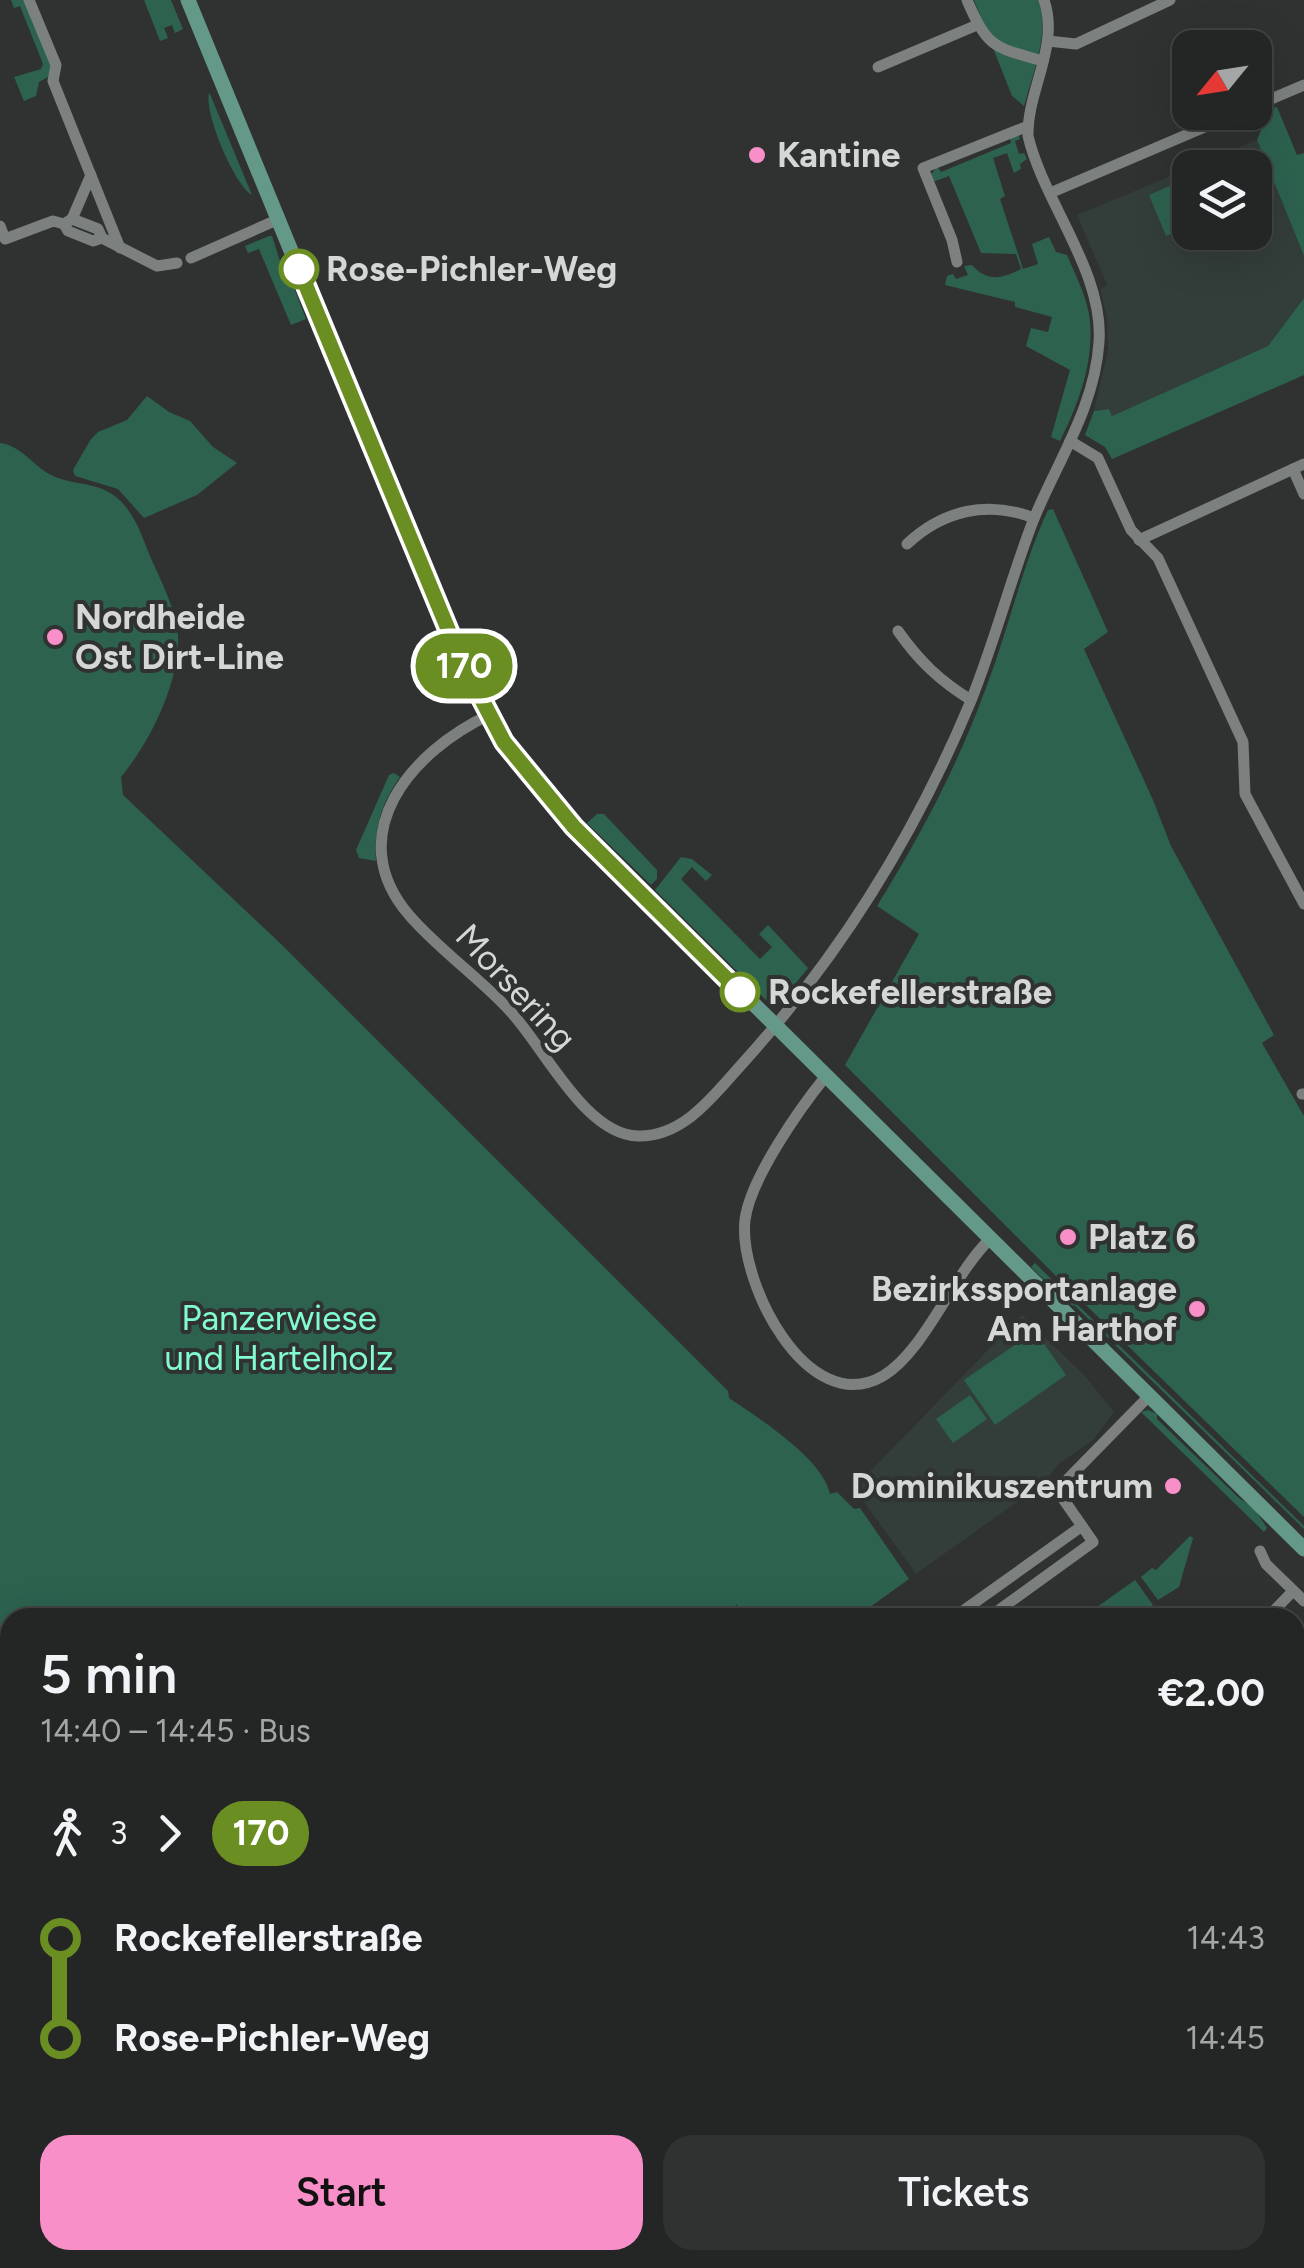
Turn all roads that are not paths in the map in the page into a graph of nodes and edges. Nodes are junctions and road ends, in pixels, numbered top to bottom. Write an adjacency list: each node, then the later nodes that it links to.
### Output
1 (29, 0): 14 (street)
2 (188, 0): 16 (main road)
3 (967, 0): 6 (street)
4 (1044, 0): 7 (street)
5 (1167, 1): 7 (street)
6 (977, 25): 8 (street); 9 (street)
7 (1048, 41): 8 (street)
8 (1043, 62): 12 (street)
9 (878, 67)
10 (1304, 85): 11 (street)
11 (1272, 99)
12 (1028, 126): 15 (street); 21 (street)
13 (1198, 130): 15 (street)
14 (91, 175): 17 (street); 19 (street)
15 (1050, 193): 23 (street)
16 (278, 220): 20 (street); 31 (main road)
17 (68, 221): 18 (street); 19 (street)
18 (0, 226)
19 (120, 248): 22 (street)
20 (191, 258)
21 (957, 262)
22 (177, 263)
23 (1070, 441): 26 (street); 27 (street)
24 (1299, 466): 25 (street); 27 (street)
25 (1304, 494)
26 (1034, 518): 28 (street); 30 (street)
27 (1140, 540): 32 (street)
28 (907, 544)
29 (898, 632): 30 (street)
30 (971, 700): 33 (street)
31 (489, 716): 33 (main road); 33 (street, Morsering)
32 (1304, 904)
33 (775, 1025): 34 (main road)
34 (826, 1076): 35 (main road); 35 (street)
35 (990, 1239): 36 (main road)
36 (1149, 1396): 37 (street); 38 (main road)
37 (1082, 1526): 42 (street); 43 (street)
38 (1304, 1549)
39 (1260, 1550): 40 (street)
40 (1293, 1591): 41 (street); 44 (street)
41 (1304, 1602)
42 (966, 1608)
43 (1002, 1608)
44 (1276, 1608)

